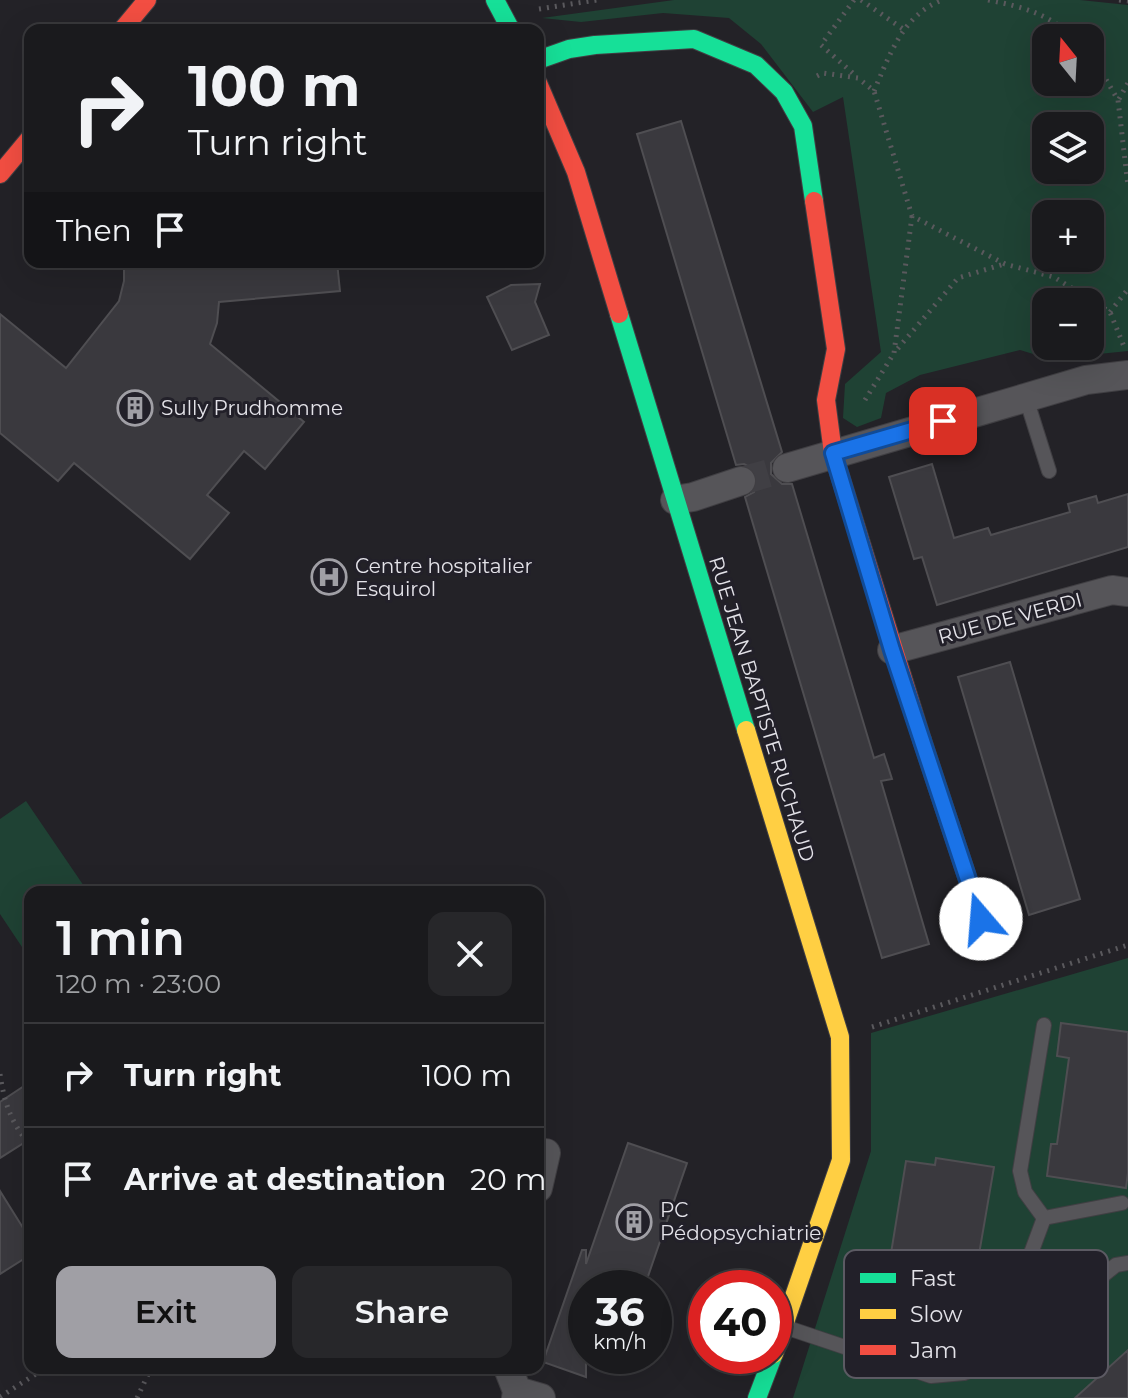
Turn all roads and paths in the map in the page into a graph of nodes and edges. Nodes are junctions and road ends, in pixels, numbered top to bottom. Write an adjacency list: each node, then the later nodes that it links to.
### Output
1 (147, 0): 10 (main road)
2 (597, 0): 9 (path)
3 (854, 0): 15 (path)
4 (861, 0): 12 (path)
5 (942, 0): 12 (path)
6 (988, 0): 11 (path)
7 (1119, 0): 8 (path)
8 (1128, 1)
9 (503, 15)
10 (127, 24)
11 (1057, 24)
12 (903, 29): 17 (path)
13 (544, 58): 18 (main road)
14 (1104, 76): 20 (path)
15 (858, 78): 17 (path); 18 (path)
16 (1128, 83): 20 (path)
17 (874, 91): 24 (path)
18 (784, 92): 31 (main road)
19 (544, 97): 35 (main road, RUE JEAN BAPTISTE RUCHAUD)
20 (1118, 100): 23 (path)
21 (24, 145): 22 (main road)
22 (0, 174)
23 (1128, 186)
24 (912, 216): 25 (path); 25 (path)
25 (1005, 264): 27 (path)
26 (1128, 289): 27 (path)
27 (1110, 312): 28 (path)
28 (1128, 357)
29 (1128, 375): 30 (street)
30 (1026, 398): 31 (street); 33 (lane)
31 (833, 453): 32 (street); 37 (main road)
32 (787, 468)
33 (1049, 471)
34 (741, 481): 35 (street)
35 (675, 500): 41 (main road, RUE JEAN BAPTISTE RUCHAUD)
36 (1128, 592): 37 (street, RUE DE VERDI)
37 (892, 650): 38 (main road)
38 (981, 919)
39 (1128, 945): 41 (path)
40 (1044, 1025): 47 (lane)
41 (840, 1037): 51 (main road, RUE JEAN BAPTISTE RUCHAUD)
42 (0, 1074): 43 (path)
43 (24, 1138)
44 (546, 1153): 45 (street)
45 (544, 1162)
46 (1122, 1203): 47 (lane)
47 (1044, 1218): 48 (lane)
48 (1032, 1250)
49 (1128, 1263): 50 (lane)
50 (1108, 1271)
51 (792, 1304)
52 (792, 1330): 53 (lane)
53 (844, 1347)
54 (36, 1374): 57 (path)
55 (148, 1374): 58 (path)
56 (766, 1374): 59 (main road, RUE JEAN BAPTISTE RUCHAUD)
57 (0, 1397)
58 (137, 1398)
59 (757, 1398)

